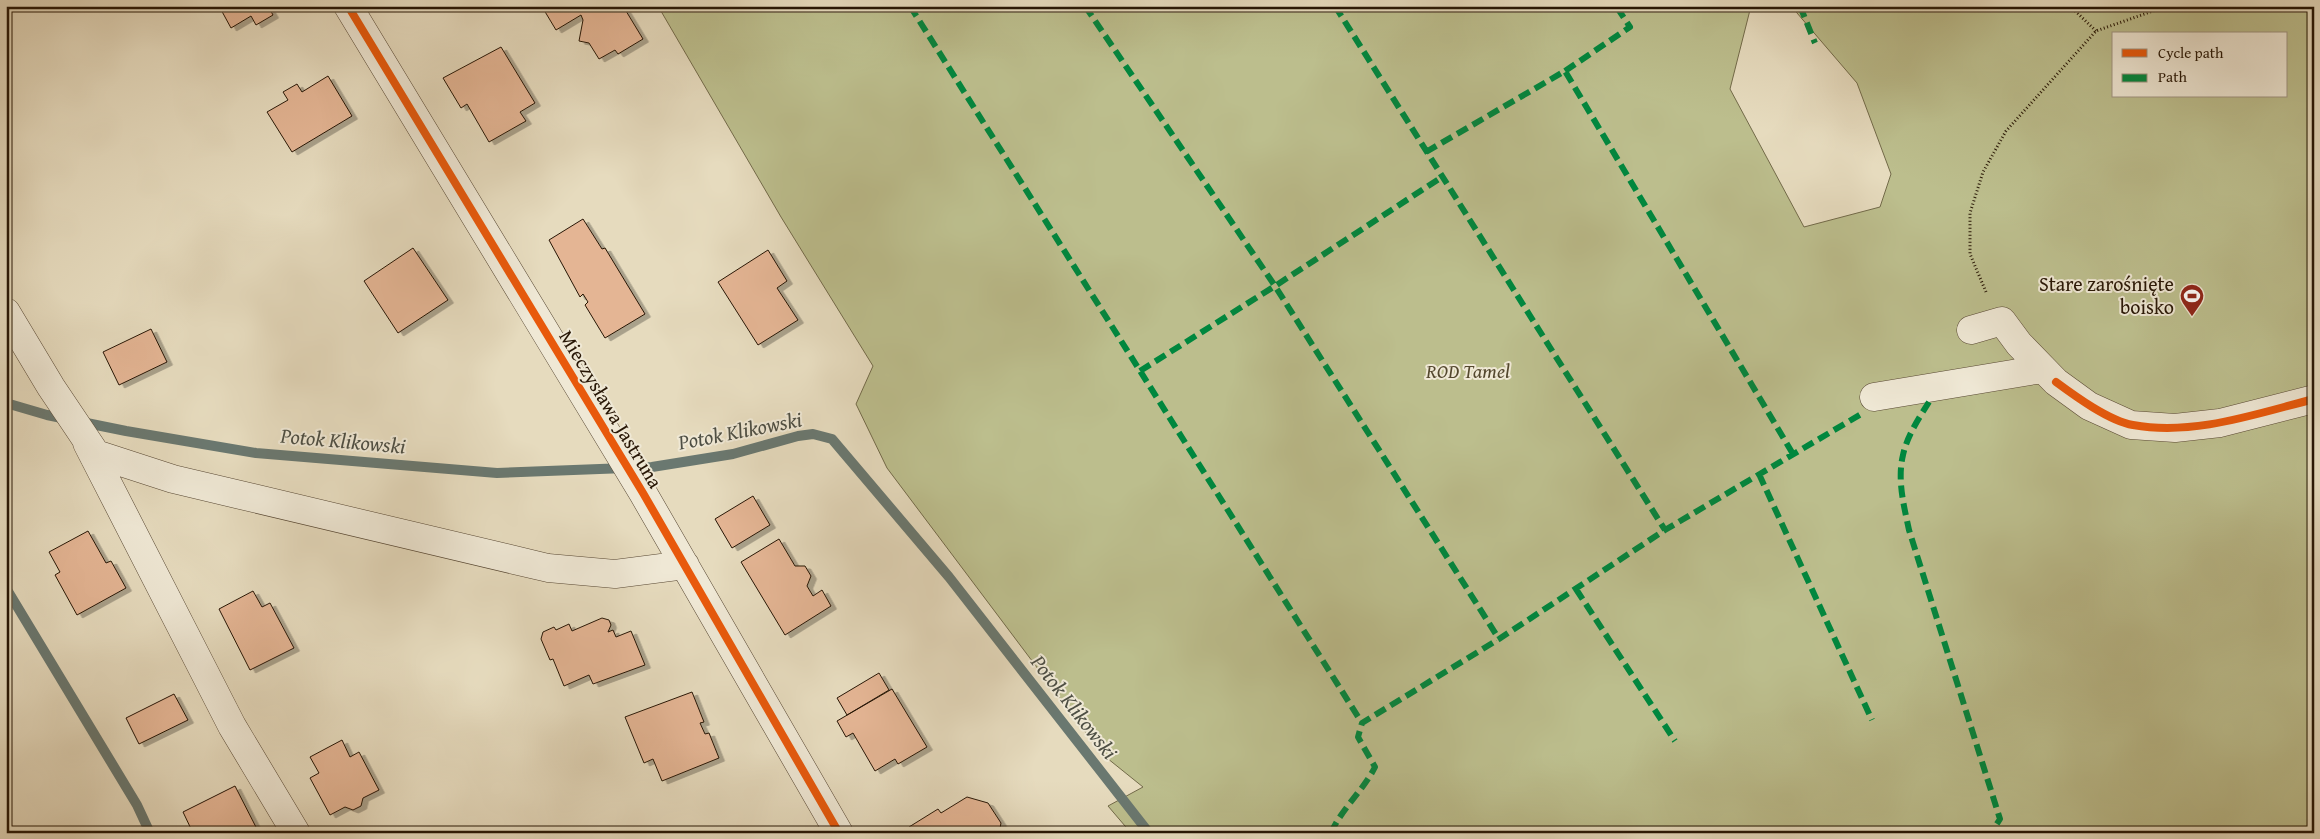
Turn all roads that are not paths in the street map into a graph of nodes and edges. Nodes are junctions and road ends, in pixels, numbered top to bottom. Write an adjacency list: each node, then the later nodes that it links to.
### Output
1 (348, 6): 8 (street, Mieczysława Jastruna)
2 (6, 312): 7 (street)
3 (1971, 330): 4 (street)
4 (2049, 375): 5 (street); 6 (street)
5 (1874, 397)
6 (2314, 399)
7 (82, 433): 8 (street); 9 (street)
8 (685, 565): 10 (street, Mieczysława Jastruna)
9 (296, 833)
10 (839, 833)

